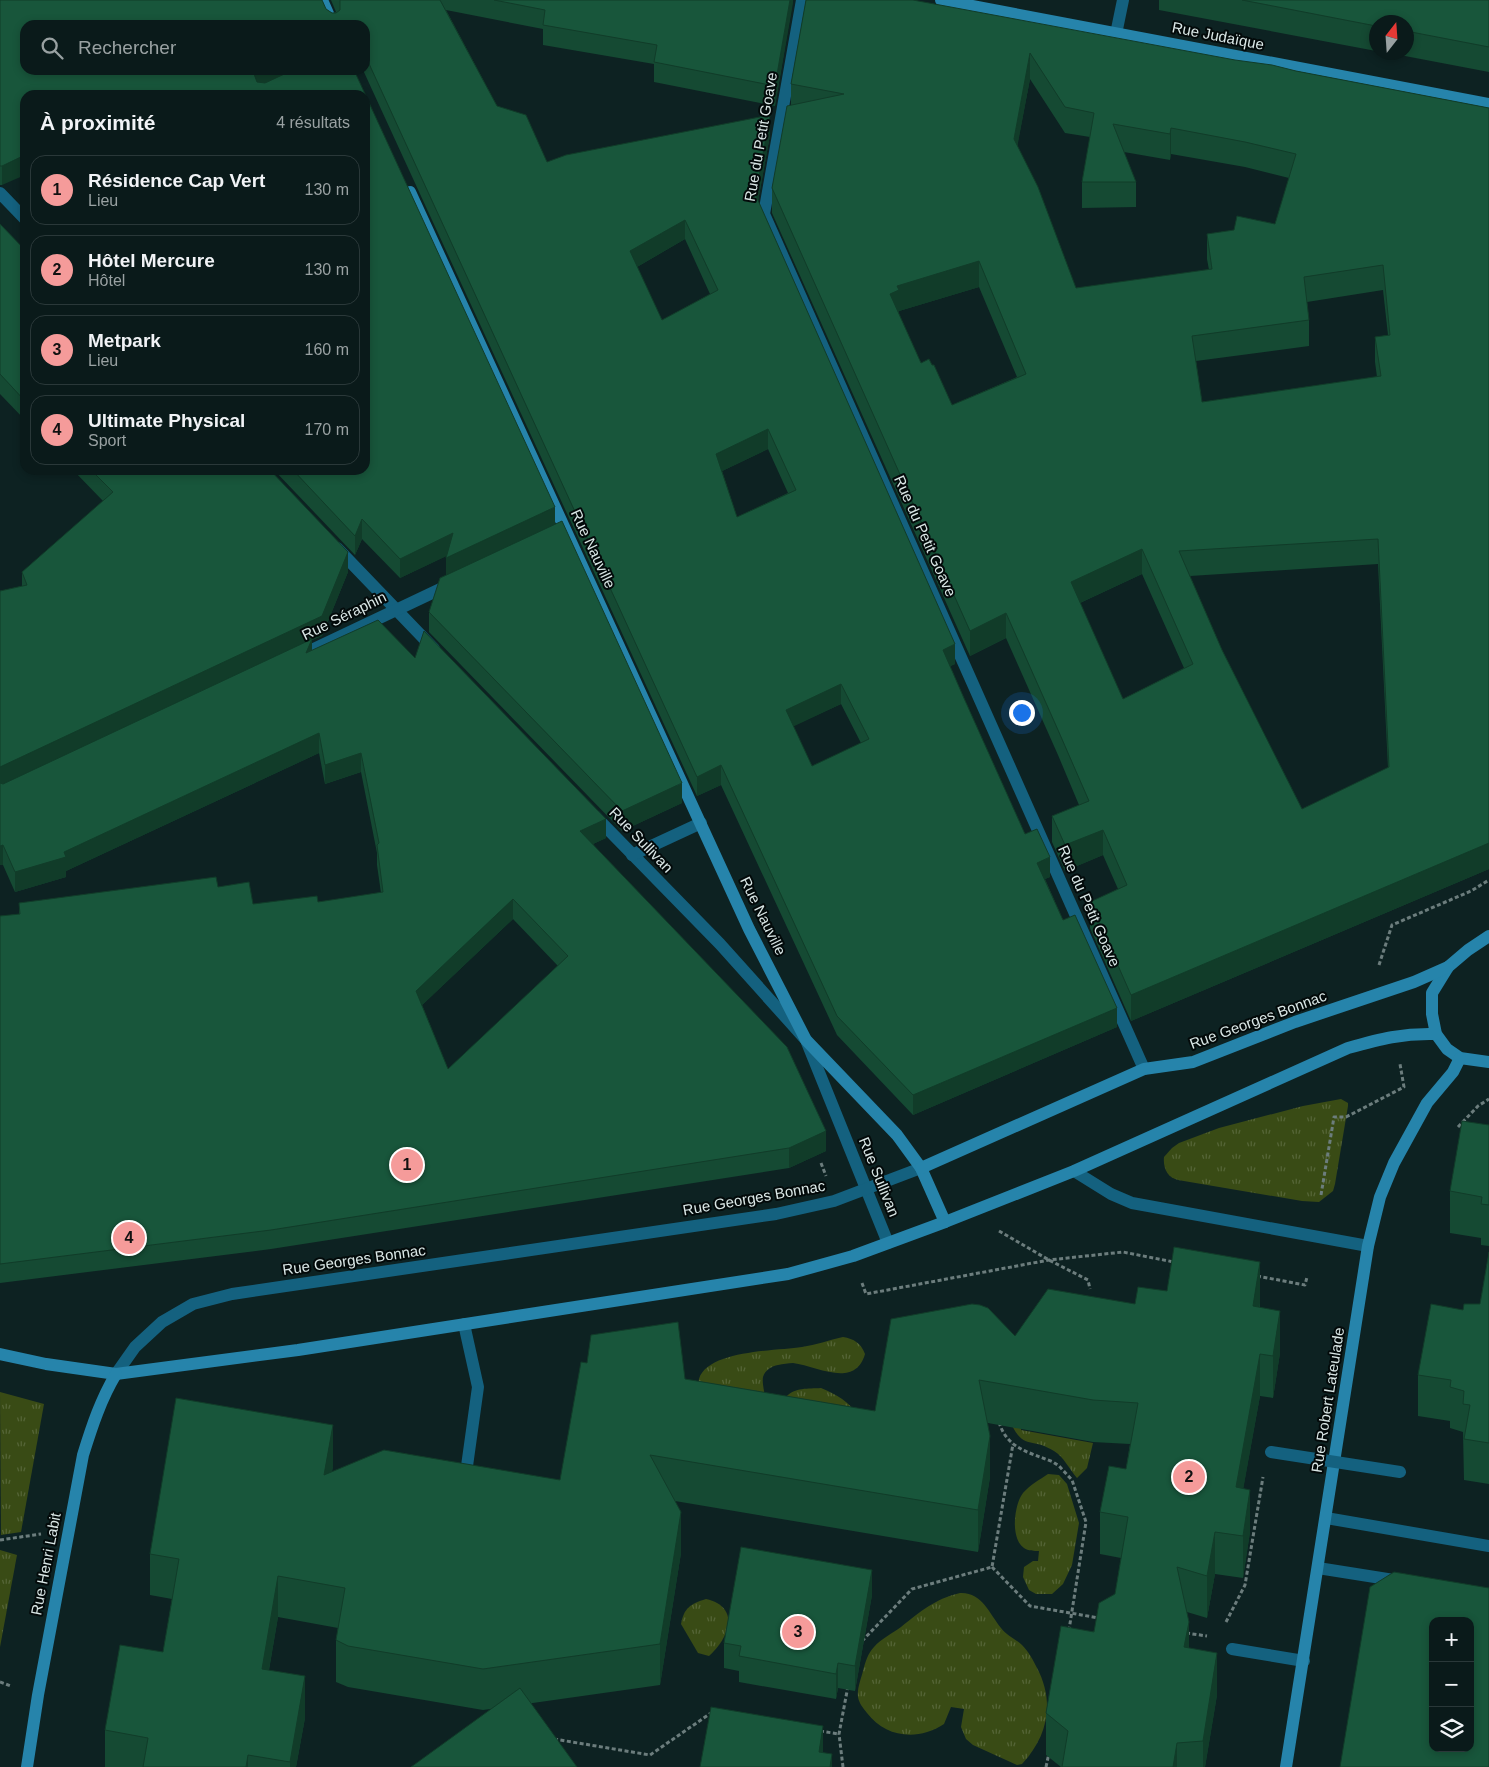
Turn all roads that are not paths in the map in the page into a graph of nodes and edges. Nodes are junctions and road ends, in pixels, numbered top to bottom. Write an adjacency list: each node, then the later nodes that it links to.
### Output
1 (322, 0): 5 (street)
2 (802, 0): 27 (street, Rue du Petit Goave)
3 (941, 0): 6 (street, Rue Judaïque)
4 (1123, 0): 6 (street)
5 (332, 20)
6 (1116, 34): 7 (street, Rue Judaïque)
7 (1489, 104)
8 (404, 178): 11 (street, Rue Nauville)
9 (0, 193): 10 (street)
10 (20, 211)
11 (566, 530): 12 (street); 19 (street, Rue Nauville)
12 (552, 536)
13 (329, 540): 15 (street)
14 (459, 580): 15 (street, Rue Séraphin)
15 (395, 609): 16 (street); 17 (street, Rue Séraphin)
16 (442, 658)
17 (289, 661)
18 (585, 806): 20 (street, Rue Sullivan)
19 (701, 823): 20 (street); 24 (street, Rue Nauville)
20 (632, 854): 24 (street, Rue Sullivan)
21 (1489, 936): 22 (street)
22 (1448, 967): 23 (street); 27 (street, Rue Georges Bonnac)
23 (1436, 1034): 25 (street); 29 (street)
24 (806, 1040): 28 (street, Rue Sullivan); 30 (street, Rue Sullivan)
25 (1460, 1058): 26 (street); 33 (street, Rue Robert Lateulade)
26 (1489, 1062)
27 (1144, 1070): 28 (street, Rue Georges Bonnac)
28 (921, 1168): 30 (street, Rue Georges Bonnac); 31 (street, Rue Sullivan)
29 (1074, 1171): 31 (street); 33 (street)
30 (867, 1189): 32 (street, Rue Sullivan); 36 (street, Rue Georges Bonnac)
31 (945, 1222): 32 (street)
32 (888, 1243): 34 (street)
33 (1368, 1246): 40 (street, Rue Robert Lateulade)
34 (464, 1324): 36 (street); 38 (street)
35 (0, 1354): 36 (street)
36 (116, 1374): 46 (street, Rue Henri Labit)
37 (1271, 1452): 39 (street, bridge)
38 (467, 1466)
39 (1400, 1472)
40 (1326, 1518): 41 (street); 42 (street, Rue Robert Lateulade)
41 (1489, 1546)
42 (1318, 1568): 43 (street); 45 (street, Rue Robert Lateulade)
43 (1412, 1583)
44 (1232, 1649): 45 (street)
45 (1304, 1661): 47 (street, Rue Robert Lateulade)
46 (27, 1767)
47 (1286, 1767)

